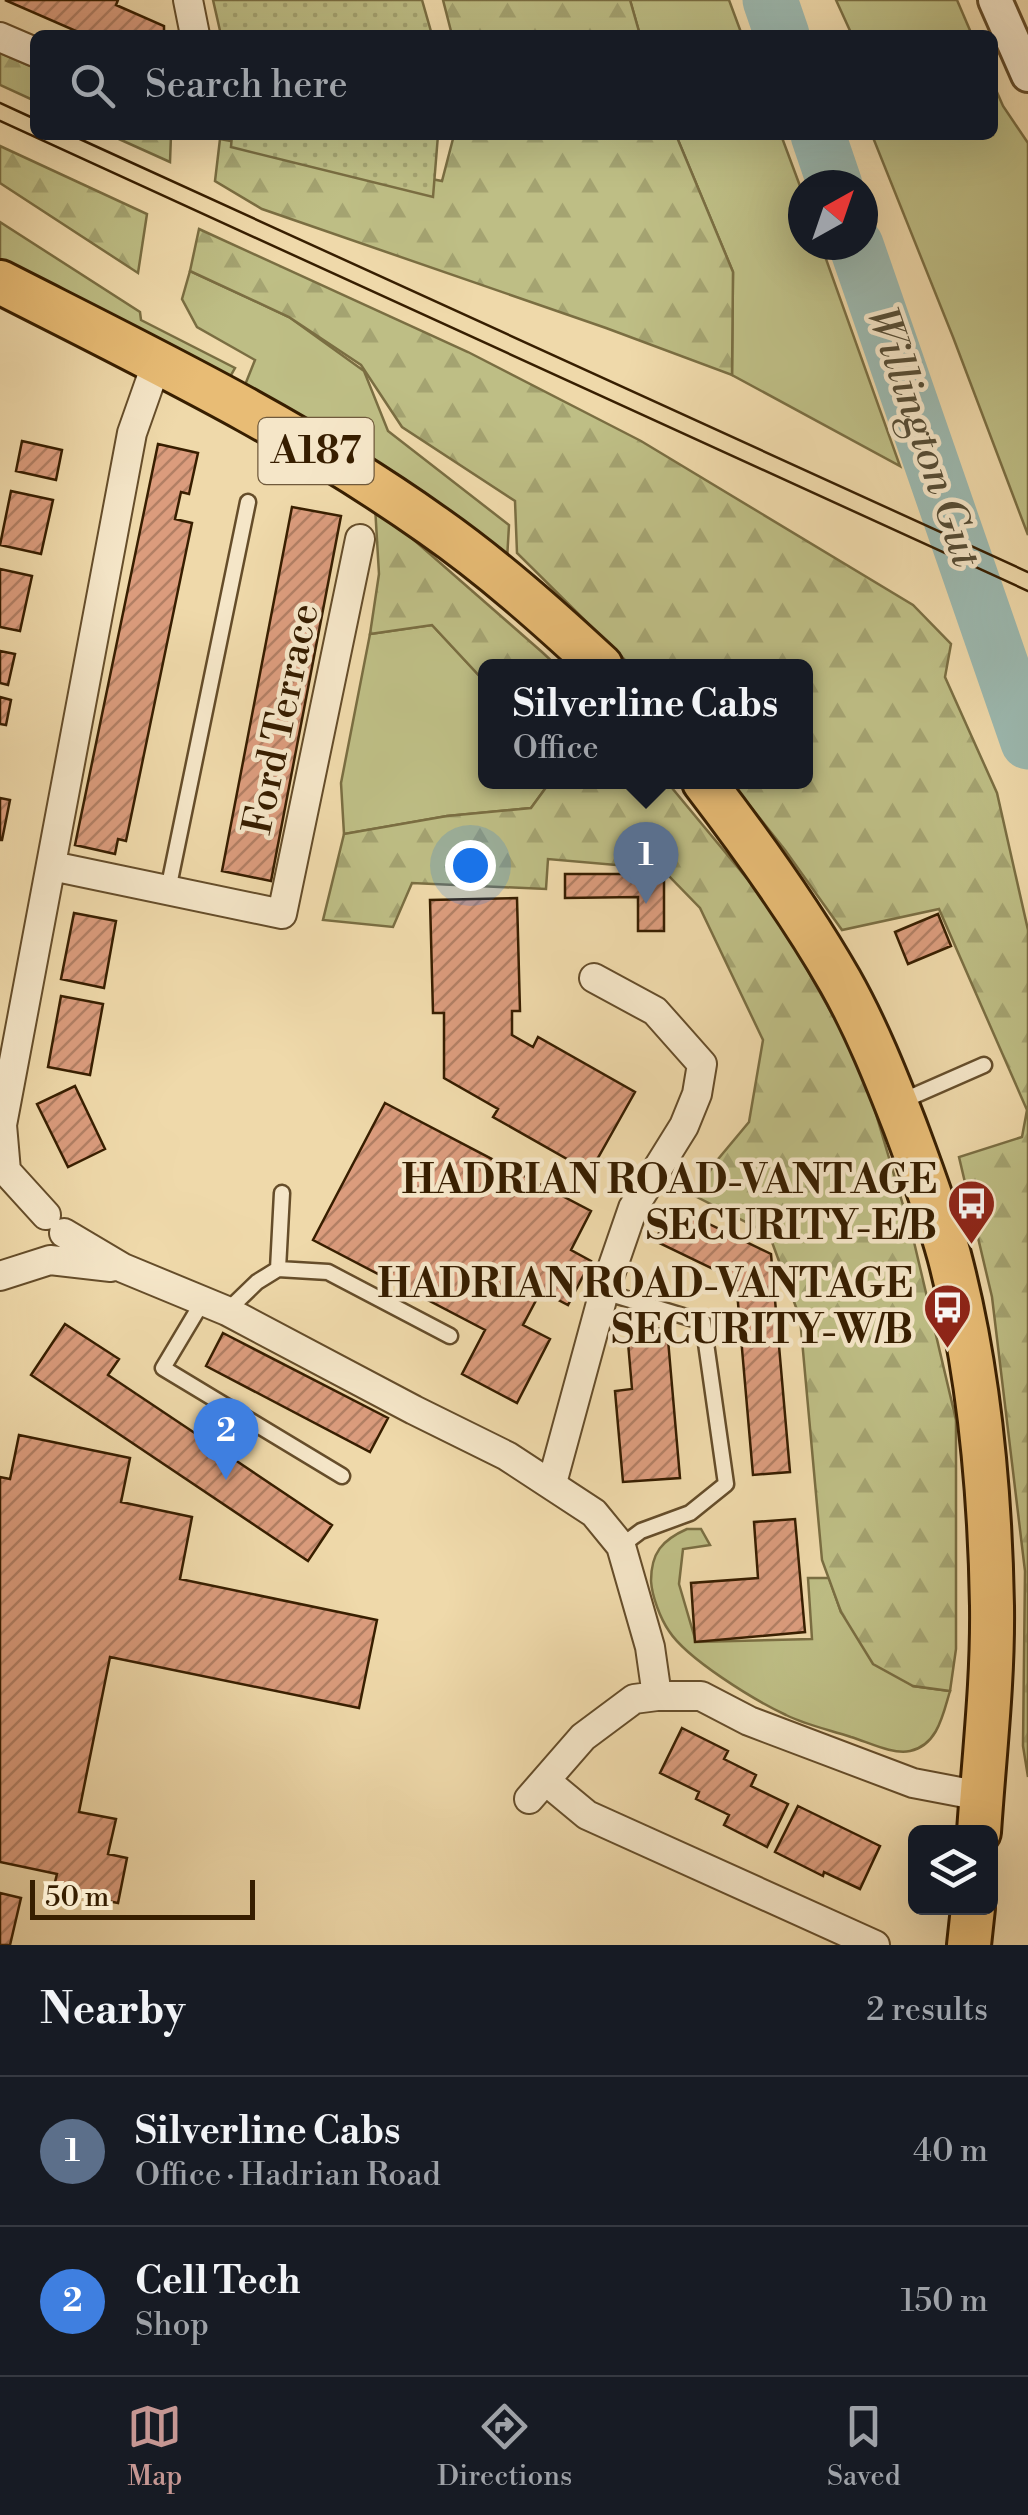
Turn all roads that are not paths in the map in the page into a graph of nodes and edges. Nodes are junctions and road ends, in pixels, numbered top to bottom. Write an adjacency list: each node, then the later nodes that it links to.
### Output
1 (188, 0): 3 (street)
2 (995, 0): 6 (street)
3 (194, 30)
4 (0, 37): 5 (street)
5 (30, 50)
6 (1028, 75)
7 (0, 282): 8 (main road, A187)
8 (157, 362): 11 (main road, A187); 13 (street)
9 (248, 502): 14 (lane)
10 (360, 539): 14 (street, Ford Terrace)
11 (593, 659)
12 (709, 789): 17 (main road)
13 (52, 866): 14 (street); 19 (street)
14 (168, 890)
15 (594, 978): 22 (street)
16 (984, 1064): 17 (lane)
17 (896, 1103): 29 (main road)
18 (282, 1193): 20 (lane)
19 (123, 1268): 21 (street); 23 (street)
20 (278, 1269): 23 (lane); 24 (lane)
21 (0, 1276)
22 (604, 1292): 26 (street); 27 (lane)
23 (215, 1306): 25 (lane); 26 (street)
24 (450, 1336)
25 (342, 1476)
26 (552, 1483): 27 (street)
27 (621, 1546): 28 (street)
28 (657, 1696): 29 (street); 31 (street)
29 (981, 1814)
30 (973, 1915): 32 (main road)
31 (860, 1942)
32 (970, 1945)

